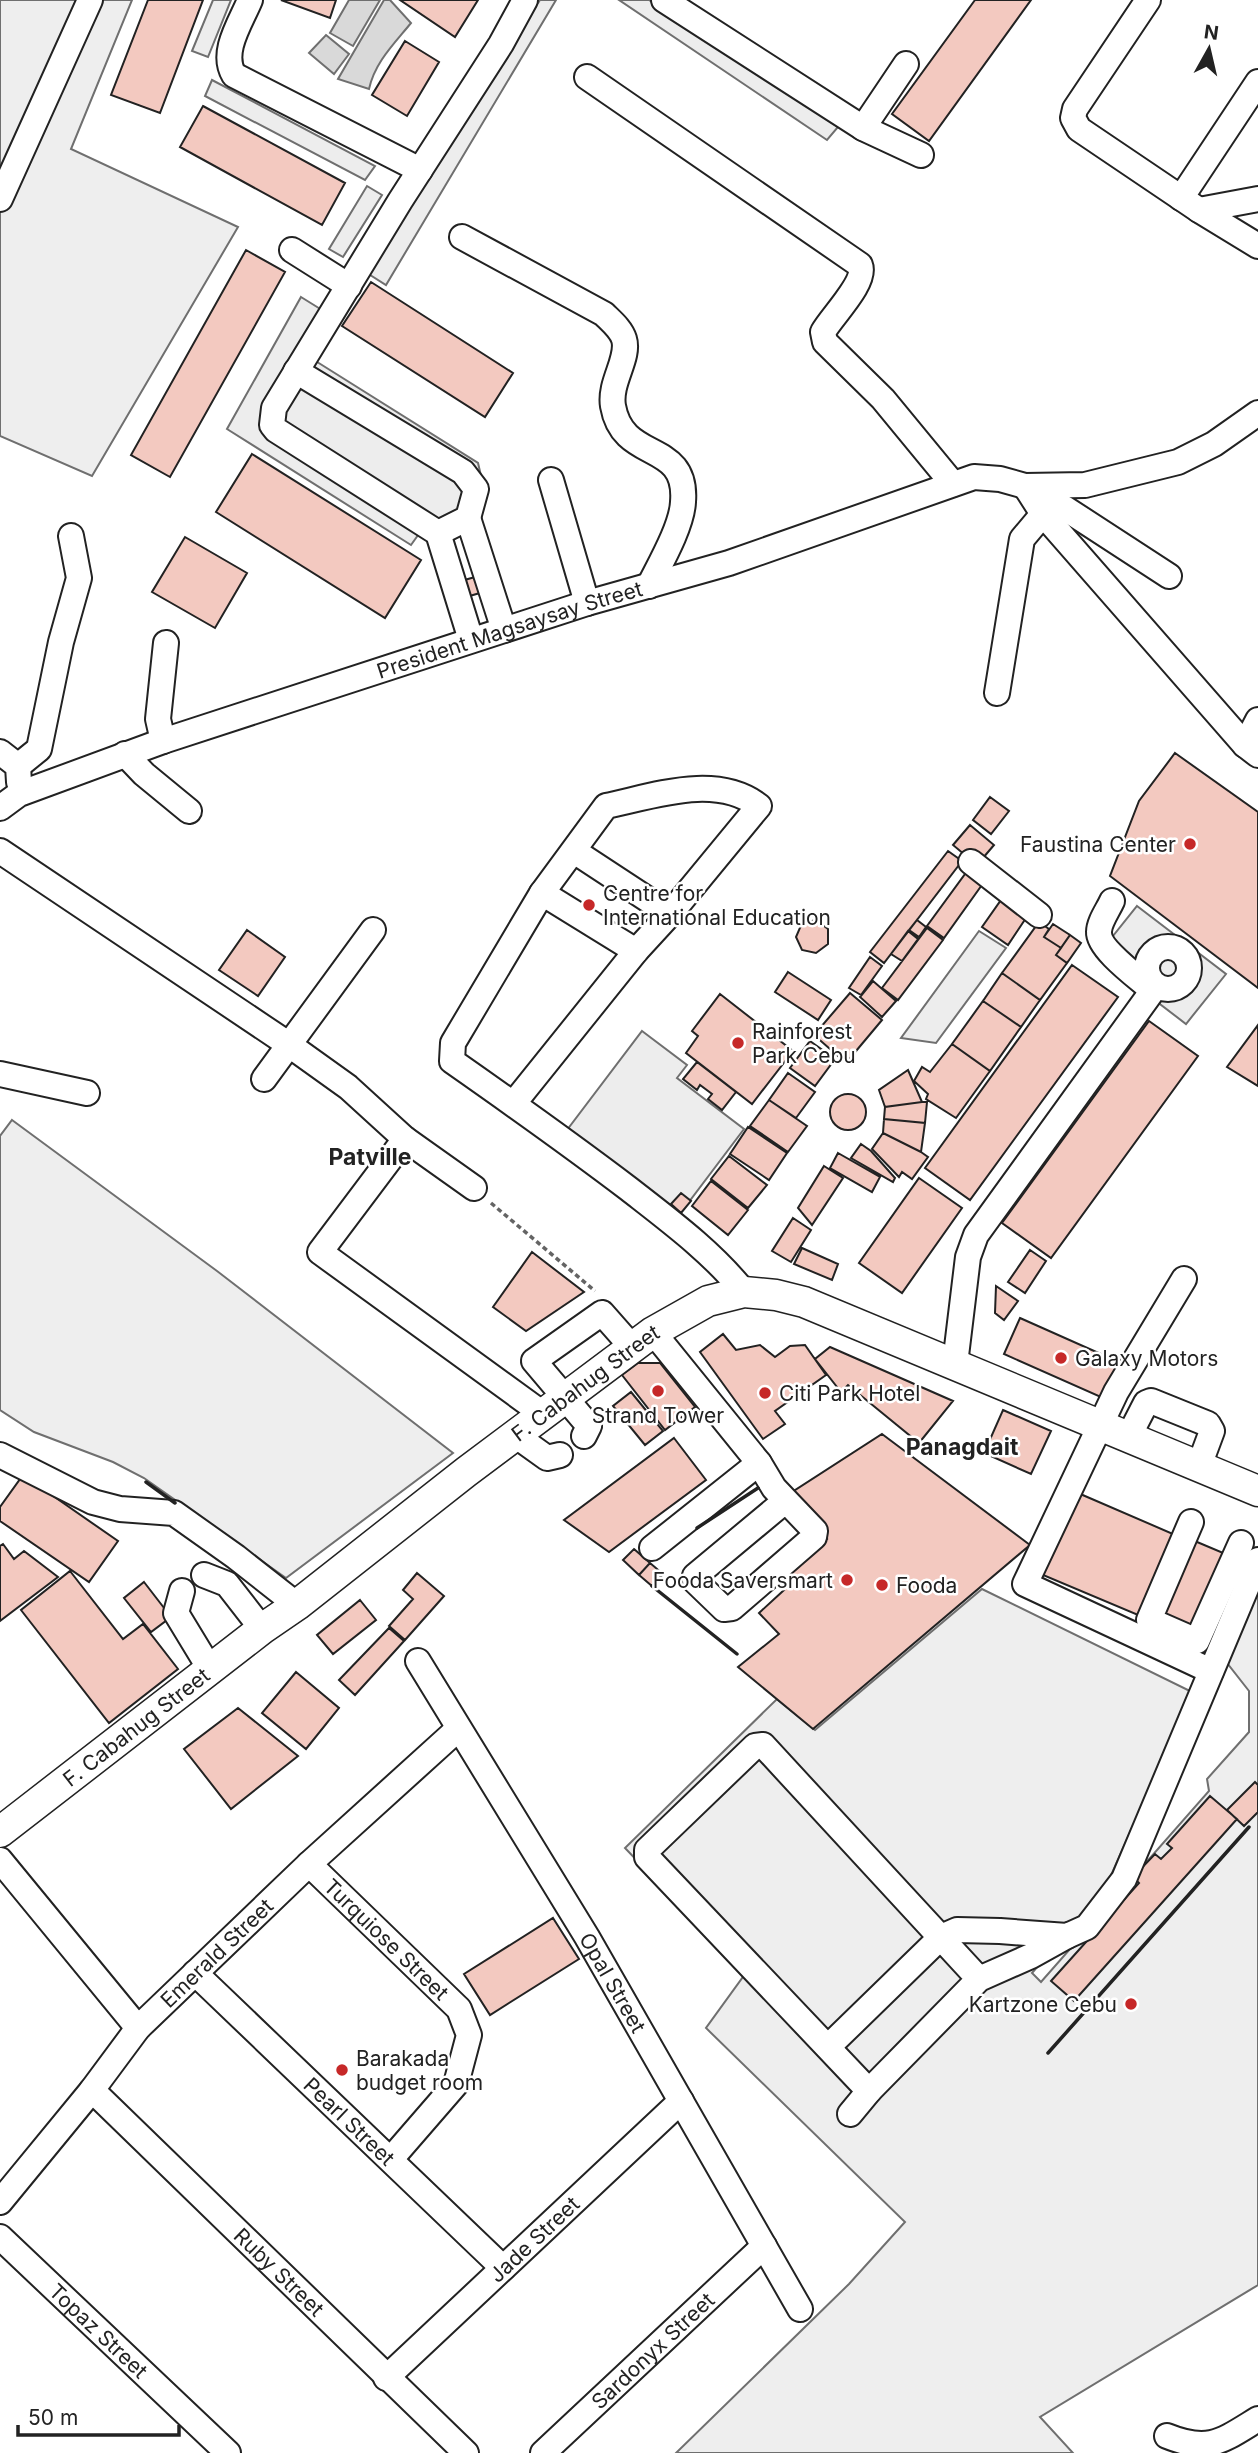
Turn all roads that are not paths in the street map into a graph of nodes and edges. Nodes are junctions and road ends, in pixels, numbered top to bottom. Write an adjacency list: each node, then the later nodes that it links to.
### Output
1 (90, 0): 12 (street)
2 (250, 0): 11 (street)
3 (524, 0): 11 (street)
4 (664, 0): 9 (street)
5 (1148, 0): 14 (street)
6 (906, 64): 9 (street)
7 (587, 77): 22 (street)
8 (1258, 82): 14 (street)
9 (863, 128): 10 (street)
10 (921, 155)
11 (419, 170): 18 (street)
12 (0, 199)
13 (1258, 199): 14 (street)
14 (1190, 204): 16 (street)
15 (462, 237): 29 (street)
16 (1258, 246)
17 (292, 250): 18 (street)
18 (349, 286): 19 (street)
19 (296, 371): 25 (street); 26 (street)
20 (1258, 413): 23 (street)
21 (551, 480): 30 (street)
22 (953, 484): 23 (street, President Magsaysay Street); 29 (street, President Magsaysay Street)
23 (1025, 486): 24 (street); 28 (street)
24 (1043, 514): 34 (street); 37 (street)
25 (468, 518): 26 (street); 31 (street)
26 (438, 533): 32 (street)
27 (71, 536): 39 (street)
28 (1169, 576)
29 (649, 586): 30 (street, President Magsaysay Street)
30 (587, 603): 31 (street, President Magsaysay Street)
31 (504, 630): 32 (street, President Magsaysay Street)
32 (471, 640): 36 (street, President Magsaysay Street)
33 (166, 643): 36 (street)
34 (997, 694)
35 (1258, 720): 37 (street)
36 (163, 741): 38 (street, President Magsaysay Street)
37 (1252, 750)
38 (125, 754): 40 (street, President Magsaysay Street); 41 (street)
39 (9, 759): 40 (street)
40 (10, 801)
41 (189, 811)
42 (0, 850): 51 (street)
43 (574, 851): 45 (street); 47 (street); 47 (street)
44 (971, 862): 48 (street)
45 (542, 893): 50 (street); 55 (street)
46 (1112, 901): 61 (street)
47 (670, 914): 50 (street)
48 (1039, 915)
49 (373, 930): 51 (street)
50 (636, 951): 55 (street)
51 (288, 1044): 53 (street); 56 (street)
52 (0, 1074): 54 (street)
53 (264, 1079)
54 (87, 1093)
55 (514, 1103): 59 (street)
56 (405, 1139): 57 (street); 62 (street)
57 (474, 1188)
58 (1184, 1279): 63 (street)
59 (744, 1292): 60 (main road, F. Cabahug Street); 61 (main road, F. Cabahug Street)
60 (642, 1340): 62 (main road, F. Cabahug Street); 62 (street); 69 (street)
61 (955, 1364): 63 (main road, F. Cabahug Street)
62 (554, 1406): 64 (main road, F. Cabahug Street); 65 (street)
63 (1101, 1424): 66 (main road, F. Cabahug Street); 82 (street)
64 (516, 1435): 68 (street); 78 (main road, F. Cabahug Street)
65 (584, 1436)
66 (1129, 1436): 70 (main road, F. Cabahug Street); 70 (street)
67 (0, 1455): 78 (street)
68 (560, 1455)
69 (759, 1463): 72 (street); 74 (street)
70 (1199, 1466): 71 (main road, F. Cabahug Street)
71 (1258, 1491)
72 (785, 1501): 72 (street)
73 (1191, 1522): 75 (street)
74 (652, 1548)
75 (1249, 1552): 82 (street)
76 (204, 1574): 79 (street)
77 (182, 1591): 81 (street)
78 (297, 1605): 79 (main road, F. Cabahug Street)
79 (262, 1629): 81 (main road, F. Cabahug Street)
80 (418, 1661): 83 (street, Opal Street)
81 (210, 1669): 84 (main road, F. Cabahug Street)
82 (1211, 1671): 87 (street)
83 (457, 1729): 86 (street, Emerald Street); 95 (street, Opal Street)
84 (0, 1832)
85 (0, 1860): 91 (street)
86 (309, 1864): 89 (street, Emerald Street); 97 (street, Turquiose Street)
87 (1067, 1936): 88 (street); 90 (street)
88 (941, 1937): 90 (street); 92 (street); 92 (street)
89 (195, 1973): 91 (street, Emerald Street); 97 (street, Pearl Street)
90 (979, 1979): 94 (street)
91 (138, 2028): 93 (street, Emerald Street)
92 (828, 2047): 94 (street)
93 (92, 2090): 98 (street, Emerald Street); 103 (street, Ruby Street)
94 (869, 2091): 96 (street)
95 (681, 2101): 100 (street, Opal Street); 101 (street, Jade Street)
96 (850, 2114)
97 (391, 2159): 101 (street, Pearl Street)
98 (0, 2202)
99 (0, 2237): 106 (street, Topaz Street)
100 (764, 2246): 102 (street, Opal Street); 108 (street, Sardonyx Street)
101 (503, 2268): 103 (street, Jade Street)
102 (800, 2309)
103 (386, 2378): 107 (street, Ruby Street)
104 (1258, 2418): 105 (street)
105 (1167, 2436)
106 (228, 2453)
107 (466, 2453)
108 (543, 2453)

